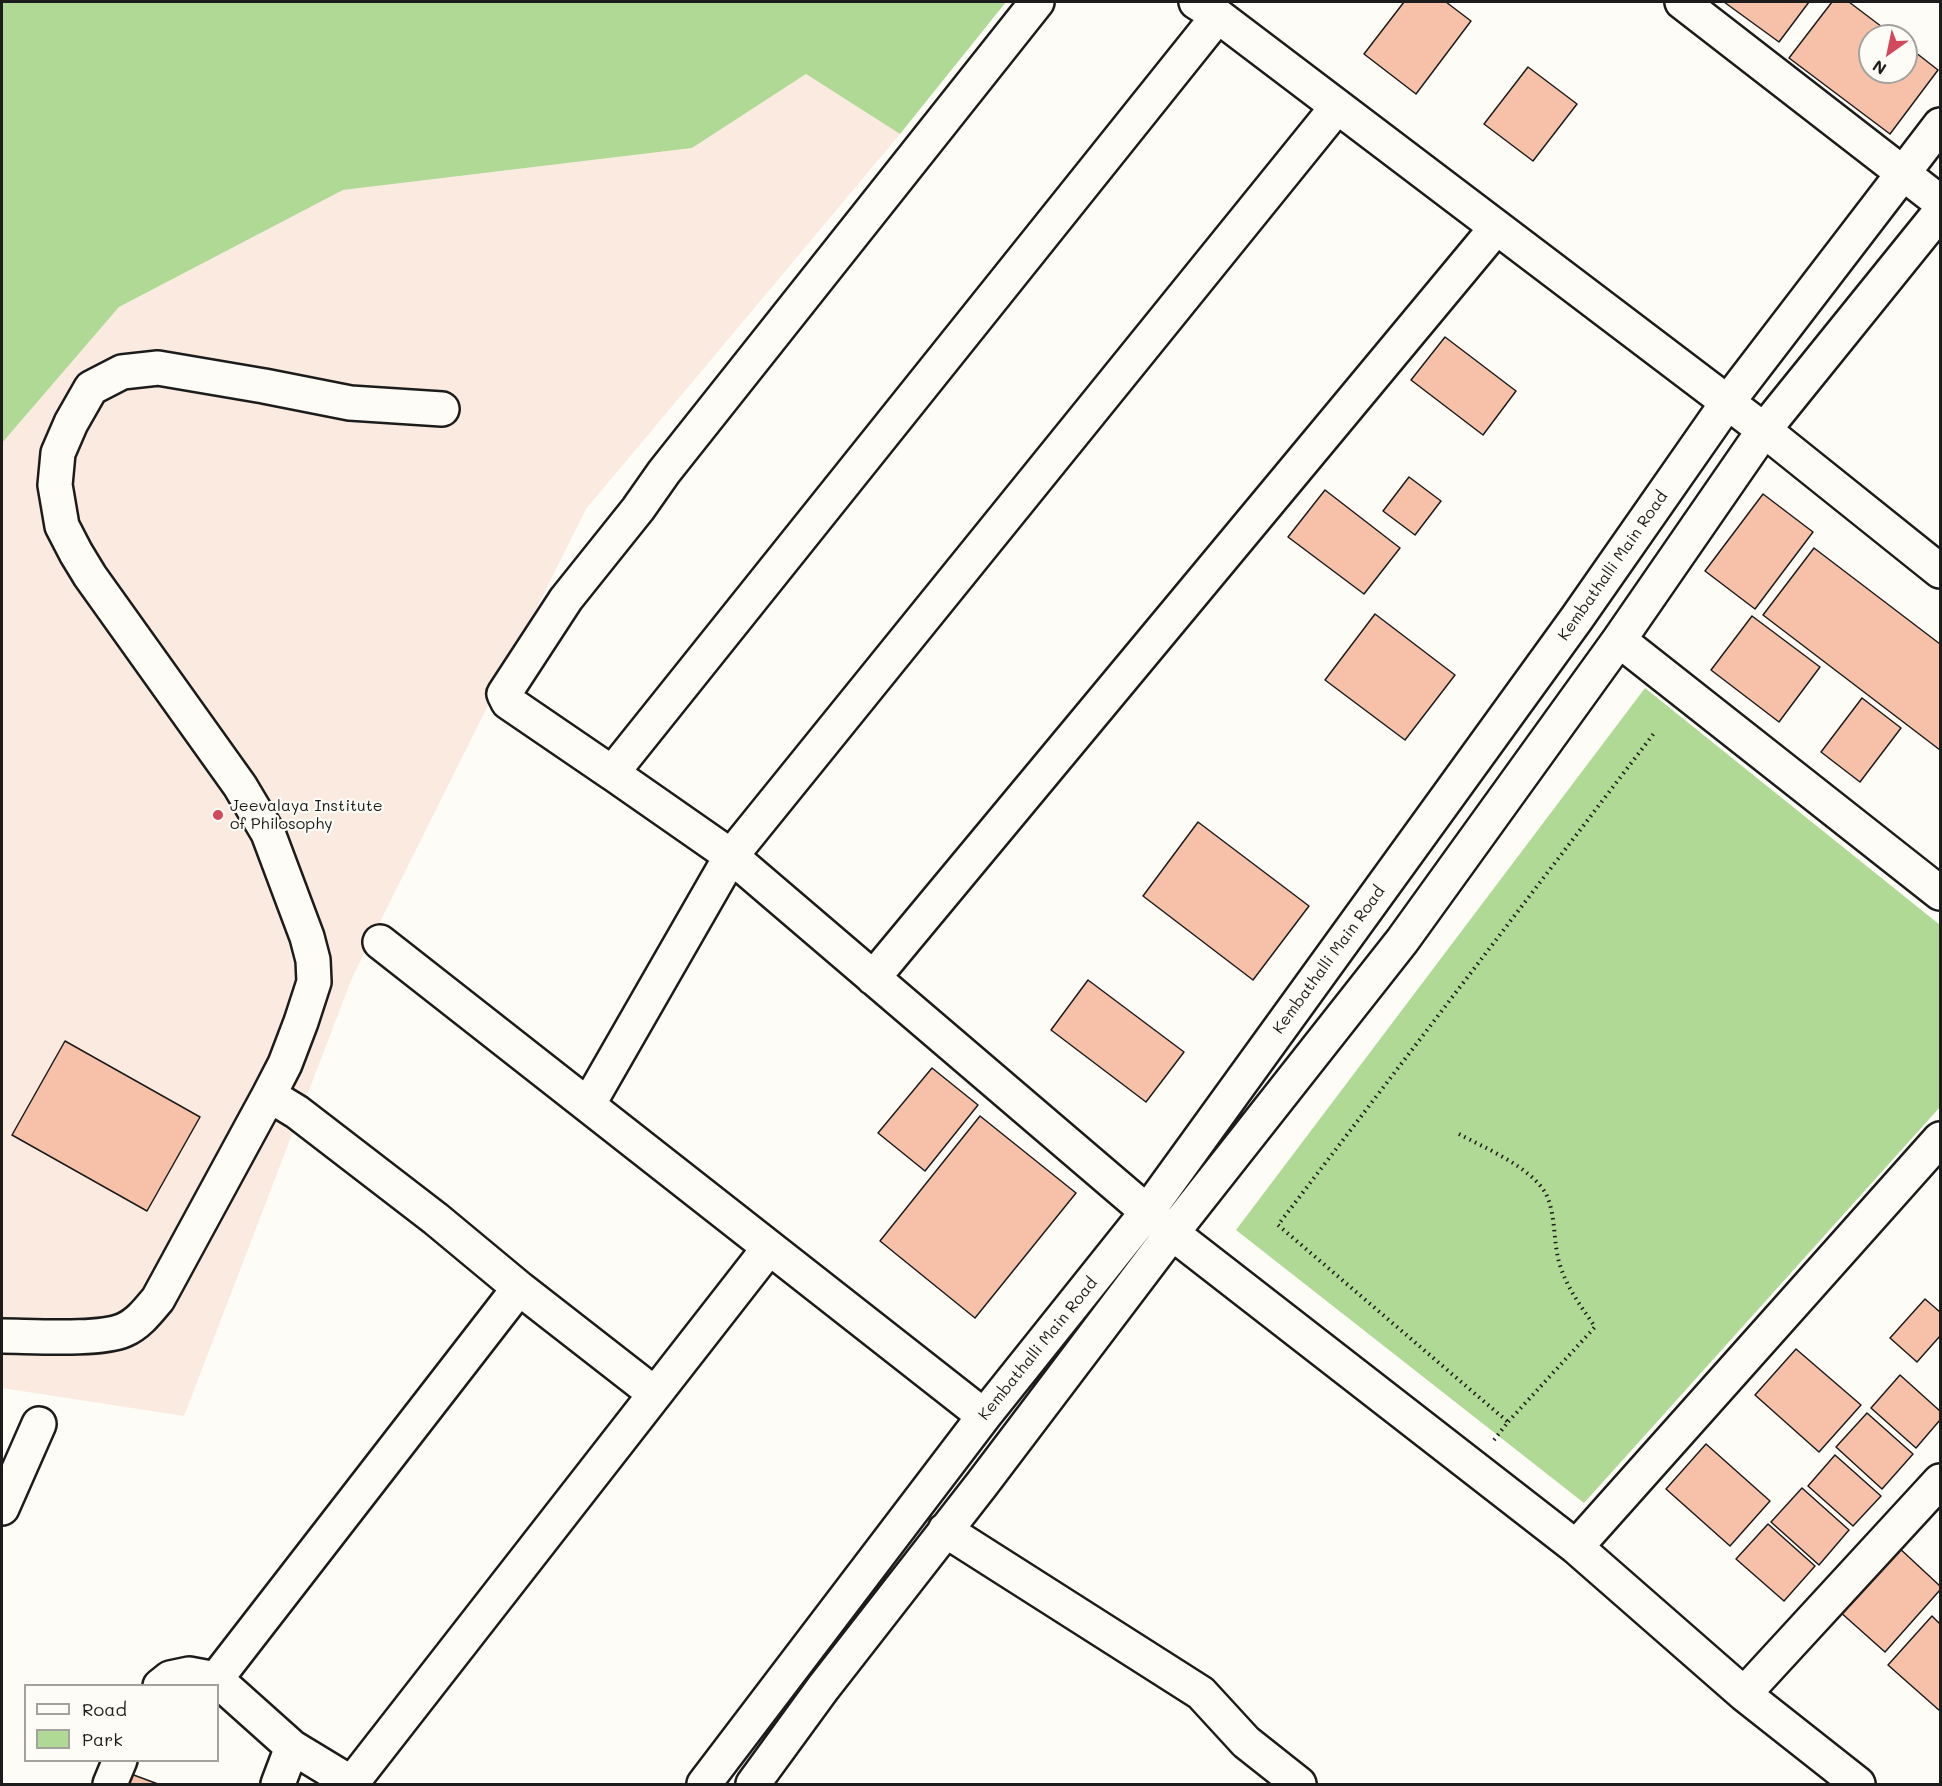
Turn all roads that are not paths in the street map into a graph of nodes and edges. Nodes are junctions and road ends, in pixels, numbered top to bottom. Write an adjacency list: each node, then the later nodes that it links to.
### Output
1 (1037, 2): 15 (street)
2 (1682, 2): 6 (street)
3 (1207, 9): 4 (street); 15 (street)
4 (1337, 107): 9 (street); 16 (street)
5 (1941, 125): 6 (street, Kembathalli Main Road)
6 (1903, 173): 7 (street); 10 (street, Kembathalli Main Road)
7 (1941, 202)
8 (1941, 212): 12 (street, Kembathalli Main Road)
9 (1496, 228): 10 (street); 19 (street)
10 (1727, 403): 12 (street); 23 (street, Kembathalli Main Road)
11 (442, 409): 20 (street)
12 (1764, 430): 13 (street); 14 (street, Kembathalli Main Road)
13 (1941, 571)
14 (1619, 640): 17 (street); 24 (street, Kembathalli Main Road)
15 (612, 773): 16 (street)
16 (731, 856): 19 (street); 21 (street)
17 (1941, 893)
18 (380, 942): 21 (street)
19 (873, 978): 23 (street)
20 (269, 1095): 26 (street); 27 (street)
21 (588, 1105): 25 (street)
22 (1941, 1139): 34 (street)
23 (1147, 1212): 24 (street); 29 (street, Kembathalli Main Road)
24 (1172, 1233): 33 (street, Kembathalli Main Road); 34 (street)
25 (769, 1248): 28 (street); 29 (street)
26 (519, 1288): 28 (street); 35 (street)
27 (2, 1336)
28 (655, 1394): 40 (street)
29 (984, 1416): 43 (street, Kembathalli Main Road)
30 (39, 1424): 32 (street)
31 (1941, 1481): 37 (street)
32 (2, 1508)
33 (945, 1530): 44 (street, Kembathalli Main Road); 45 (street)
34 (1576, 1547): 37 (street)
35 (216, 1679): 36 (street); 38 (street)
36 (162, 1684)
37 (1744, 1694): 46 (street)
38 (292, 1747): 40 (street); 42 (street)
39 (120, 1762): 41 (street)
40 (352, 1784)
41 (110, 1785)
42 (278, 1785)
43 (704, 1785)
44 (753, 1785)
45 (1299, 1785)
46 (1858, 1785)

